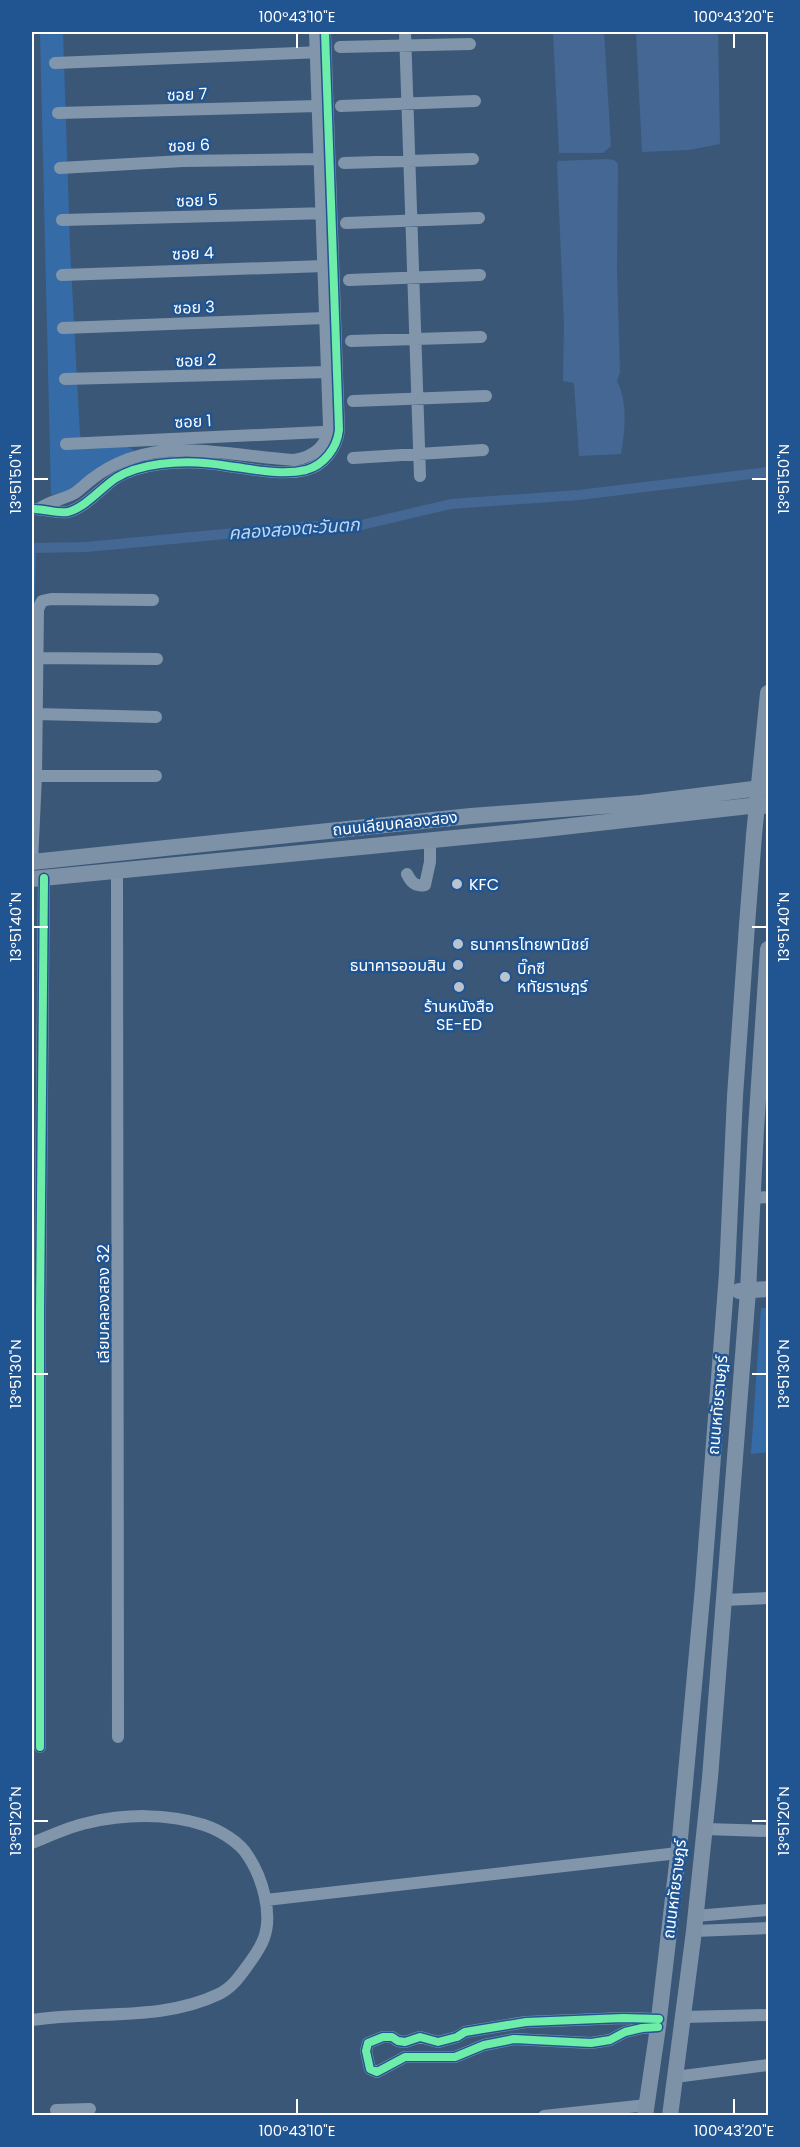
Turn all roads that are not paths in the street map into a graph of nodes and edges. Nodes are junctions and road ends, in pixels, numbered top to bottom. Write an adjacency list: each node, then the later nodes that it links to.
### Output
1 (315, 32): 7 (street)
2 (326, 32): 7 (street)
3 (405, 32): 5 (street)
4 (470, 44): 5 (street)
5 (406, 46): 6 (street); 10 (street)
6 (340, 47)
7 (321, 52): 8 (street); 11 (street); 19 (street)
8 (55, 63)
9 (475, 101): 10 (street)
10 (407, 104): 12 (street); 16 (street)
11 (318, 106): 13 (street, ซอย 7); 14 (street)
12 (341, 106)
13 (58, 113)
14 (320, 159): 18 (street, ซอย 6); 19 (street)
15 (473, 159): 16 (street)
16 (409, 161): 17 (street); 22 (street)
17 (344, 163)
18 (60, 168)
19 (327, 213): 21 (street, ซอย 5); 24 (street); 42 (street)
20 (479, 218): 22 (street)
21 (63, 220)
22 (411, 220): 23 (street); 27 (street)
23 (346, 223)
24 (324, 266): 25 (street, ซอย 4); 29 (street)
25 (63, 275)
26 (480, 275): 27 (street)
27 (413, 278): 28 (street); 32 (street)
28 (349, 280)
29 (325, 318): 30 (street, ซอย 3); 34 (street)
30 (63, 328)
31 (481, 337): 32 (street)
32 (415, 338): 33 (street); 37 (street)
33 (351, 341)
34 (327, 372): 35 (street, ซอย 2); 42 (street)
35 (65, 379)
36 (486, 396): 37 (street)
37 (417, 398): 38 (street); 43 (street)
38 (353, 401)
39 (322, 432): 42 (street, ซอย 1)
40 (66, 444): 42 (street, ซอย 1)
41 (483, 450): 43 (street)
42 (200, 451): 46 (street)
43 (419, 455): 44 (street); 45 (street)
44 (353, 458)
45 (420, 476)
46 (36, 508)
47 (153, 600): 48 (street)
48 (38, 658): 49 (street); 51 (street)
49 (157, 659)
50 (768, 693): 53 (main road, ถนนหทัยราษฎร์)
51 (36, 714): 52 (street); 54 (street)
52 (156, 717)
53 (762, 769): 56 (main road, ถนนหทัยราษฎร์); 57 (main road)
54 (36, 776): 55 (street); 64 (street)
55 (156, 776)
56 (764, 787): 57 (main road, ถนนเลียบคลองสอง); 58 (main road, ถนนหทัยราษฎร์)
57 (732, 792): 60 (main road, ถนนเลียบคลองสอง)
58 (763, 806): 59 (main road, ถนนเลียบคลองสอง); 61 (main road, ถนนหทัยราษฎร์)
59 (723, 810): 61 (main road); 62 (main road, ถนนเลียบคลองสอง)
60 (285, 834): 63 (main road); 64 (main road, ถนนเลียบคลองสอง)
61 (754, 835): 72 (main road, ถนนหทัยราษฎร์)
62 (430, 840): 63 (main road, ถนนเลียบคลองสอง); 66 (street)
63 (288, 855): 65 (main road, ถนนเลียบคลองสอง)
64 (32, 862)
65 (117, 871): 67 (main road, ถนนเลียบคลองสอง); 75 (street, เลียบคลองสอง 32)
66 (407, 874)
67 (38, 878): 76 (street)
68 (768, 949): 69 (main road, ถนนหทัยราษฎร์)
69 (761, 1197): 71 (main road, ถนนหทัยราษฎร์)
70 (768, 1289): 71 (main road)
71 (748, 1291): 72 (main road); 74 (main road, ถนนหทัยราษฎร์)
72 (726, 1292): 80 (main road, ถนนหทัยราษฎร์)
73 (768, 1598): 74 (street)
74 (724, 1600): 77 (main road, ถนนหทัยราษฎร์)
75 (118, 1737)
76 (40, 1747)
77 (705, 1829): 78 (street); 83 (main road, ถนนหทัยราษฎร์)
78 (768, 1832)
79 (32, 1843): 81 (street)
80 (678, 1853): 81 (street); 89 (main road, ถนนหทัยราษฎร์)
81 (266, 1900): 88 (street)
82 (768, 1910): 83 (street)
83 (694, 1923): 84 (street); 86 (main road, ถนนหทัยราษฎร์)
84 (768, 1928)
85 (768, 2015): 86 (street)
86 (683, 2017): 94 (main road, ถนนหทัยราษฎร์)
87 (623, 2018): 89 (street); 90 (street); 91 (street)
88 (32, 2020)
89 (658, 2023): 91 (street); 97 (main road, ถนนหทัยราษฎร์)
90 (480, 2029): 92 (street); 92 (street)
91 (625, 2032): 92 (street)
92 (484, 2045)
93 (768, 2065): 94 (street)
94 (675, 2078): 100 (main road, ถนนหทัยราษฎร์)
95 (90, 2109): 96 (street)
96 (56, 2110)
97 (646, 2110): 98 (street)
98 (592, 2113): 99 (street)
99 (544, 2115)
100 (670, 2115)

